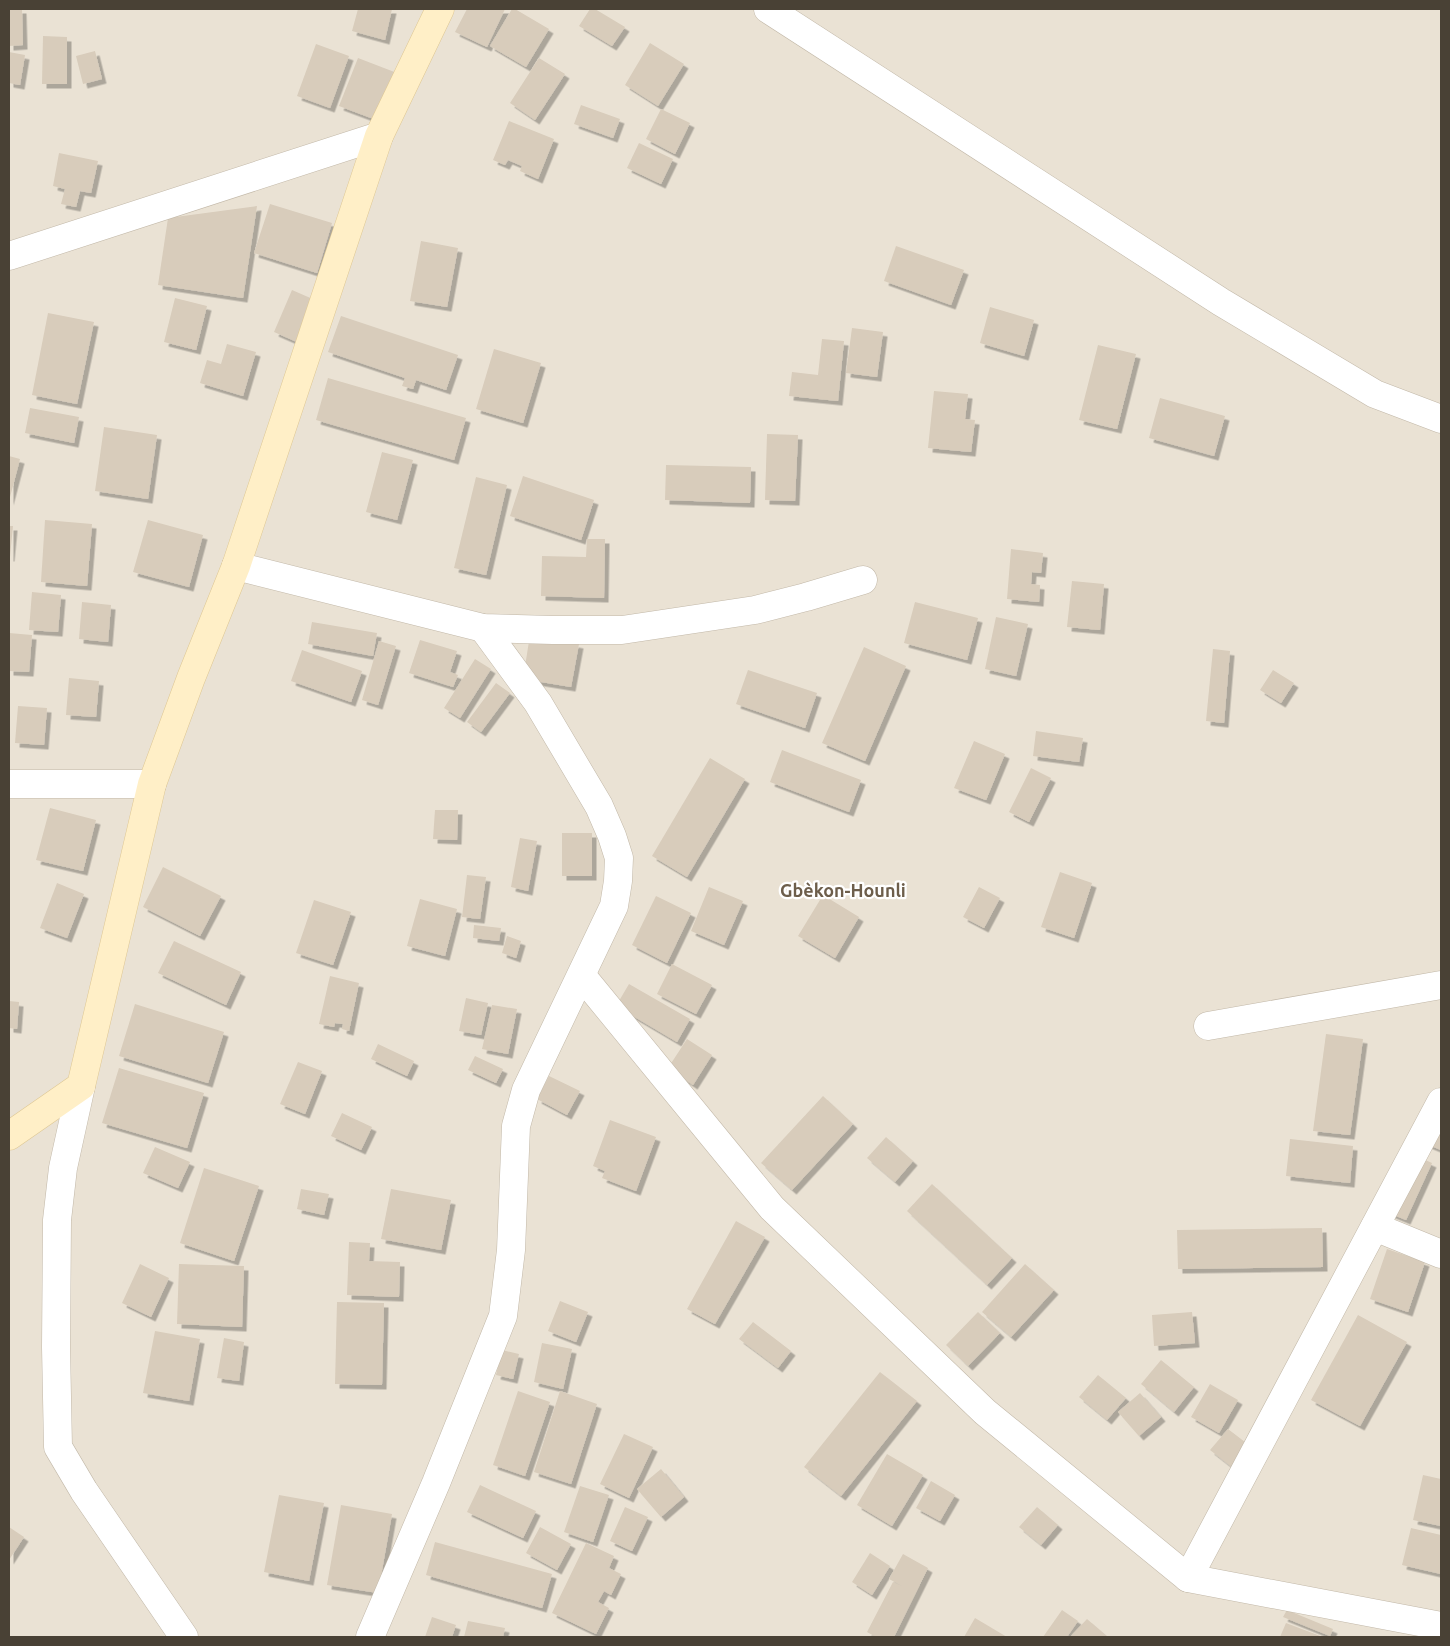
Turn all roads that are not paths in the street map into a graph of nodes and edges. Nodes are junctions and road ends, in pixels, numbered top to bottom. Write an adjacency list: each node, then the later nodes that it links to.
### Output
1 (440, 9): 3 (street)
2 (768, 9): 5 (street)
3 (379, 136): 4 (street); 6 (street)
4 (9, 256)
5 (1441, 419)
6 (236, 566): 8 (street); 10 (street)
7 (863, 580): 8 (street)
8 (484, 628): 11 (street)
9 (9, 784): 10 (street)
10 (152, 784): 14 (street)
11 (582, 976): 19 (street); 23 (street)
12 (1441, 986): 13 (street)
13 (1208, 1026)
14 (81, 1086): 16 (street); 22 (street)
15 (1441, 1102): 17 (street)
16 (9, 1136)
17 (1375, 1226): 18 (street); 19 (street)
18 (1441, 1254)
19 (1188, 1578): 20 (street)
20 (1371, 1625): 21 (street)
21 (1441, 1626)
22 (184, 1637)
23 (370, 1637)

